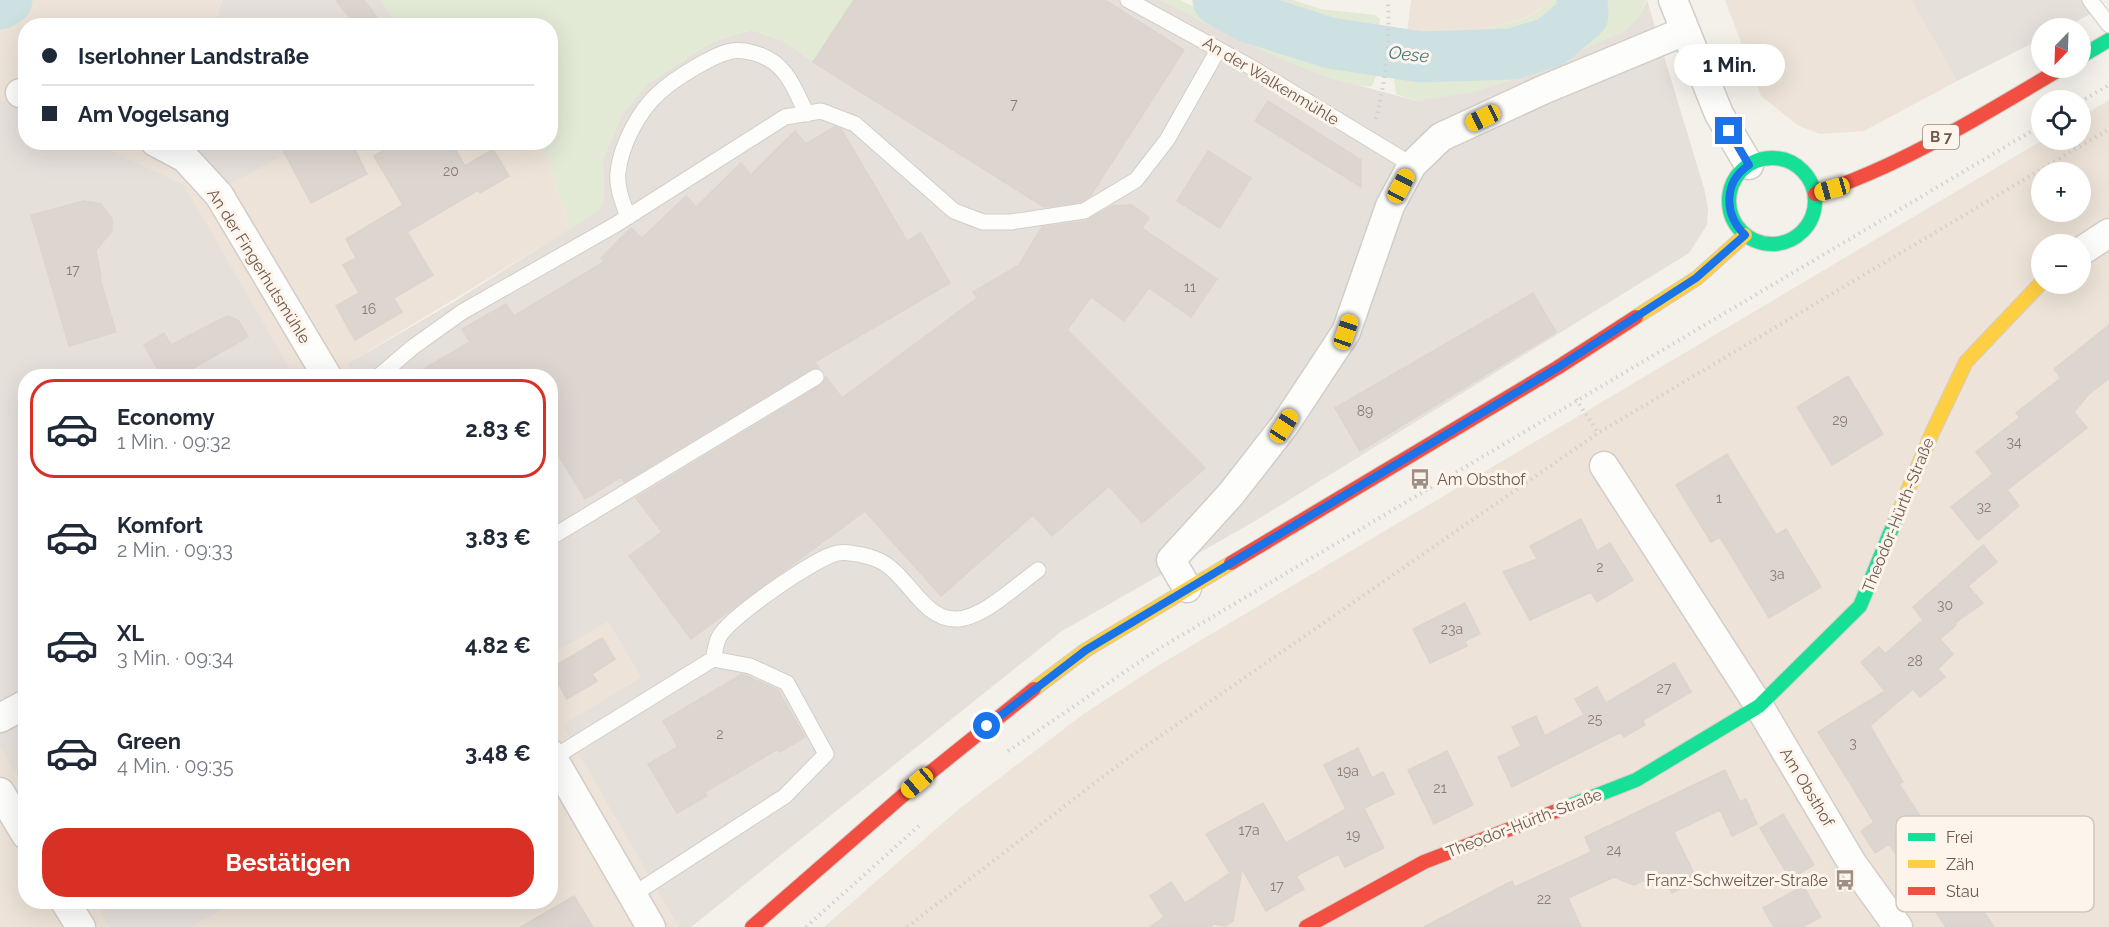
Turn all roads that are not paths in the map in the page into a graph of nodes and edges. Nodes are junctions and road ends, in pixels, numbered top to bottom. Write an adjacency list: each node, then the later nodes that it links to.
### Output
1 (1128, 0): 7 (lane, An der Walkenmühle)
2 (1673, 0): 5 (street)
3 (2090, 0): 4 (lane)
4 (2109, 25)
5 (1685, 31): 12 (street); 13 (street)
6 (2109, 40): 8 (main road)
7 (1218, 50): 10 (lane); 12 (lane, An der Walkenmühle)
8 (2091, 51)
9 (2045, 78): 14 (main road, B 7)
10 (807, 114): 15 (lane); 15 (lane)
11 (170, 150): 18 (street, An der Fingerhutsmühle)
12 (1412, 165): 24 (street)
13 (1749, 165): 14 (main road); 16 (main road)
14 (1815, 194): 16 (main road)
15 (628, 217): 19 (lane)
16 (1745, 235): 24 (main road)
17 (2031, 294): 26 (main road, Theodor-Hürth-Straße)
18 (323, 369)
19 (387, 369)
20 (816, 376): 22 (lane)
21 (1604, 466): 26 (street, Am Obsthof)
22 (558, 533)
23 (1038, 570): 25 (lane)
24 (1187, 588): 38 (main road)
25 (713, 659): 29 (lane); 33 (lane)
26 (1759, 706): 35 (main road, Theodor-Hürth-Straße); 39 (street, Am Obsthof)
27 (18, 708): 28 (street)
28 (0, 718)
29 (558, 751)
30 (558, 766): 33 (street)
31 (0, 792): 32 (street)
32 (18, 822)
33 (632, 896): 37 (street)
34 (69, 909): 36 (street)
35 (1315, 925)
36 (81, 927)
37 (651, 927)
38 (752, 927)
39 (1899, 927)

